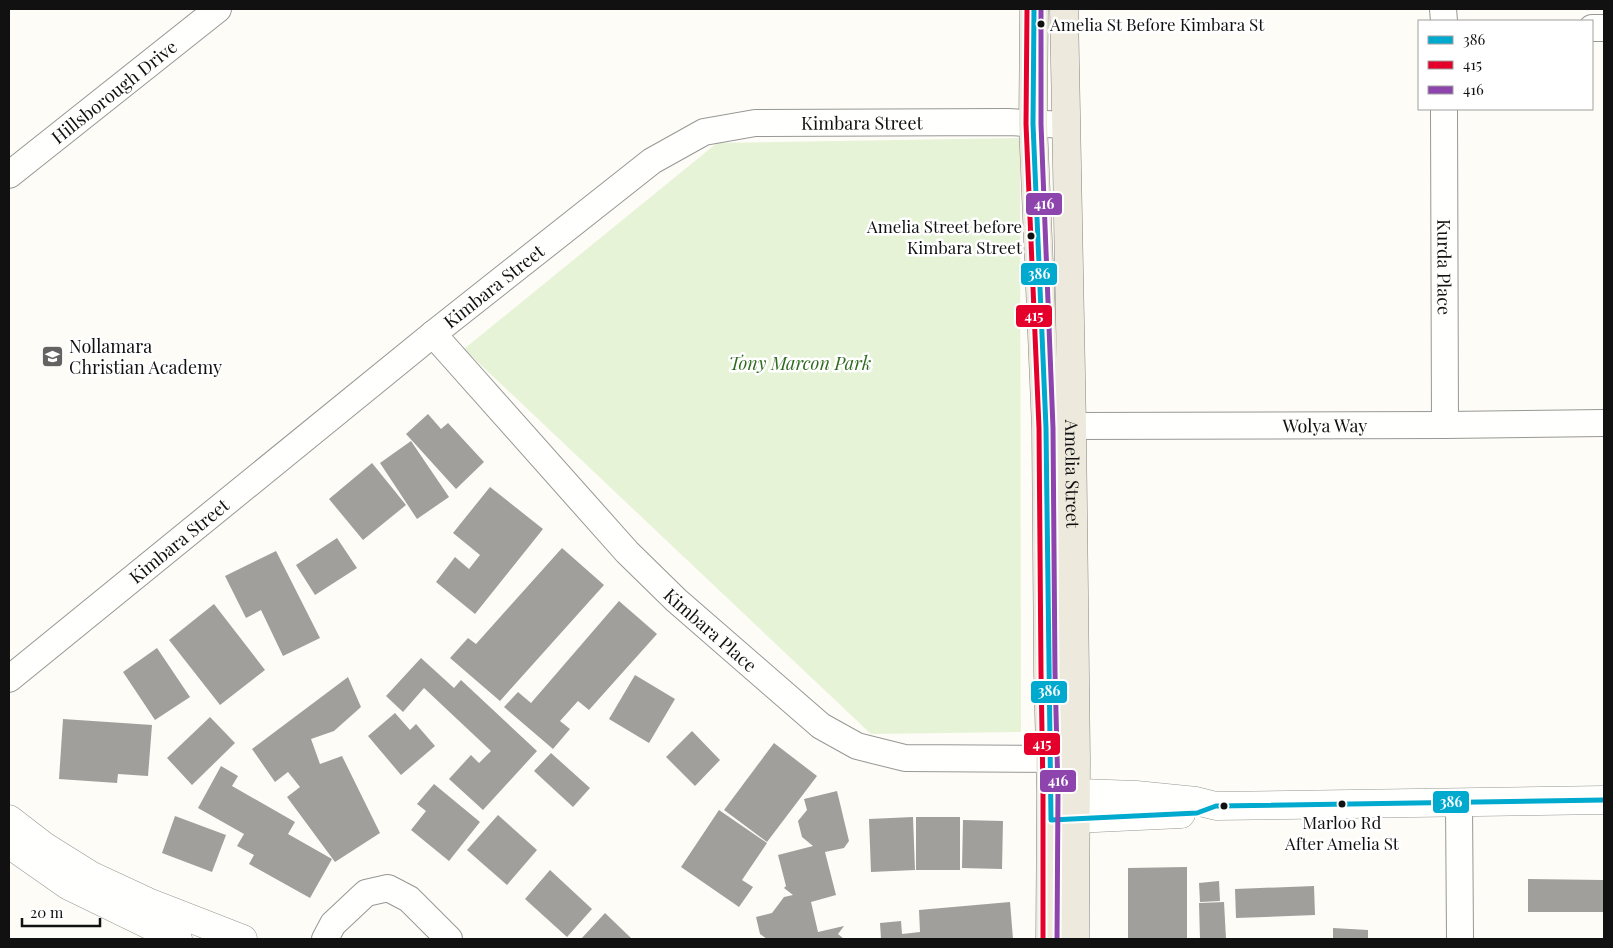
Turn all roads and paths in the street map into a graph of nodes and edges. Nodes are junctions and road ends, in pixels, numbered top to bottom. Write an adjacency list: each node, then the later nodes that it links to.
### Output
1 (218, 9): 7 (street, Hillsborough Drive)
2 (1034, 9): 5 (main road, Amelia Street)
3 (1064, 9): 6 (main road, Amelia Street)
4 (1444, 110): 10 (street, Kurda Place)
5 (1033, 124): 6 (street, Kimbara Street); 8 (street, Kimbara Street); 11 (main road, Amelia Street)
6 (1066, 125): 11 (main road, Amelia Street)
7 (9, 175)
8 (433, 334): 12 (street, Kimbara Street); 13 (street, Kimbara Place)
9 (1604, 423): 10 (street, Wolya Way)
10 (1445, 425): 11 (street, Wolya Way)
11 (1059, 427): 13 (main road, Amelia Street)
12 (9, 679)
13 (1063, 759): 14 (main road, Amelia Street)
14 (1064, 792): 17 (street); 19 (main road, Amelia Street)
15 (1604, 800): 16 (street)
16 (1459, 803): 17 (street); 27 (street)
17 (1216, 806): 19 (street)
18 (9, 819): 21 (street)
19 (1064, 820): 25 (main road, Amelia Street); 26 (main road, Amelia Street)
20 (9, 844): 21 (street)
21 (188, 933): 22 (street)
22 (243, 939)
23 (325, 939): 24 (street)
24 (449, 939)
25 (1050, 939)
26 (1075, 939)
27 (1460, 939)

